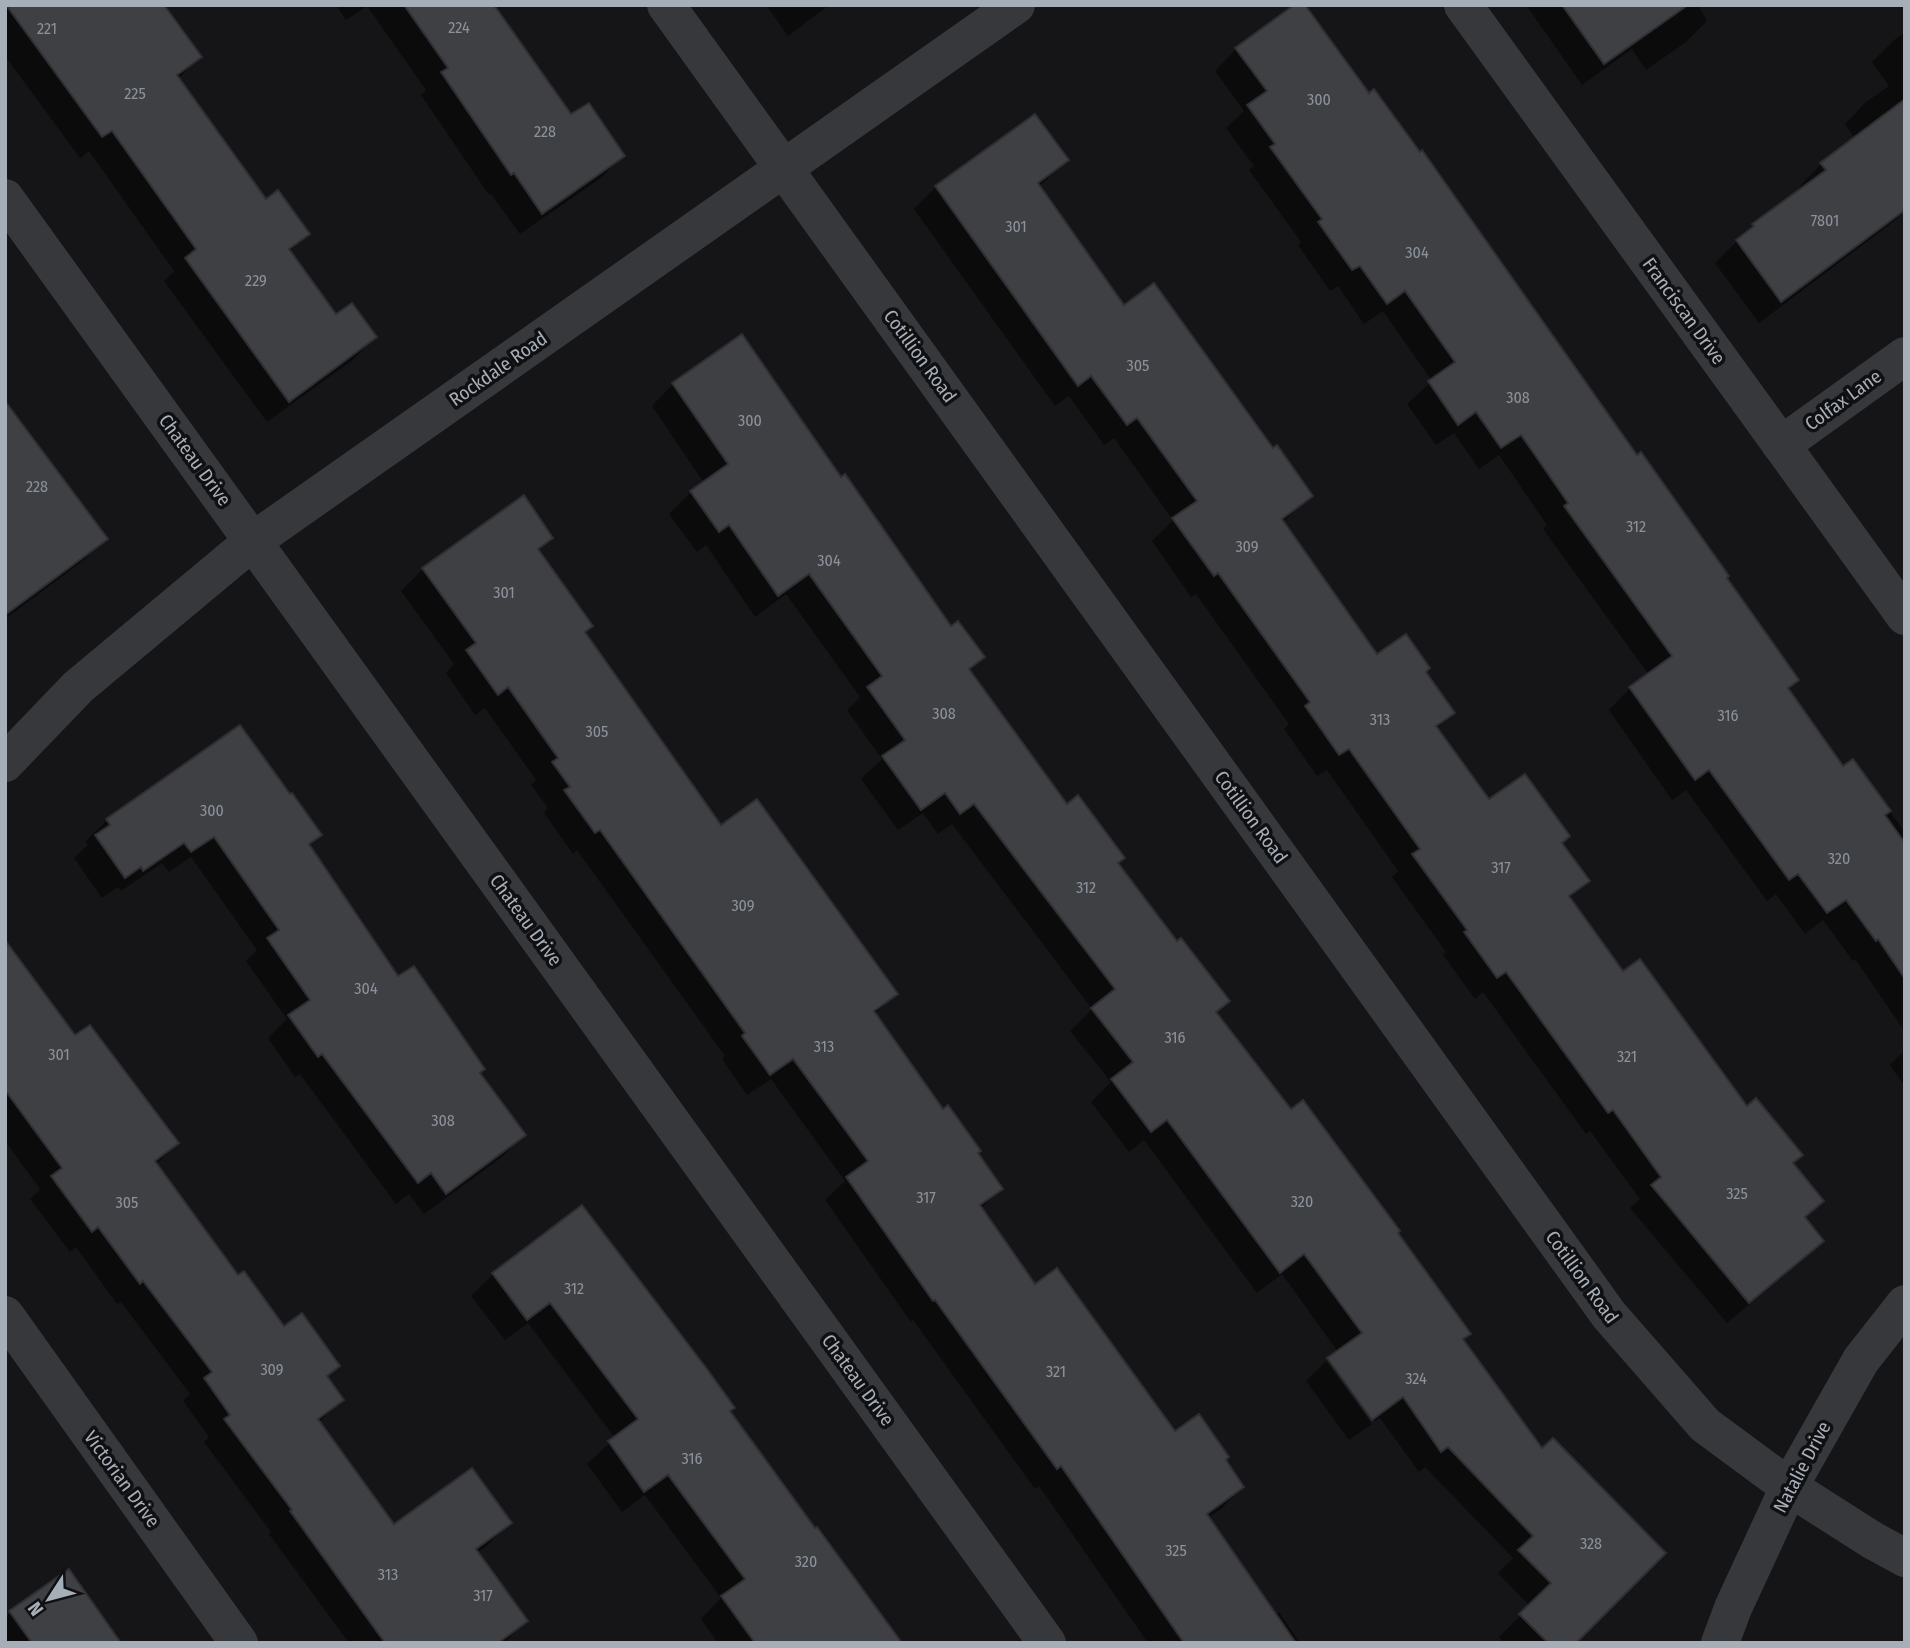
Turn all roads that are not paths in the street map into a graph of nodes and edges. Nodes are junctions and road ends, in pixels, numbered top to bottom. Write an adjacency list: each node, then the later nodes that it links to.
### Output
1 (666, 5): 4 (street, Cotillion Road)
2 (1016, 5): 4 (street, Rockdale Road)
3 (1463, 5): 7 (street, Franciscan Drive)
4 (784, 168): 8 (street, Rockdale Road); 13 (street, Cotillion Road)
5 (5, 198): 8 (street, Chateau Drive)
6 (1905, 356): 7 (street, Colfax Lane)
7 (1781, 445): 9 (street, Franciscan Drive)
8 (253, 541): 10 (street, Rockdale Road); 16 (street, Chateau Drive)
9 (1905, 616)
10 (5, 763)
11 (1905, 1304): 13 (street, Natalie Drive)
12 (5, 1315): 15 (street, Victorian Drive)
13 (1789, 1487): 14 (street, Cotillion Road); 17 (street, Natalie Drive)
14 (1905, 1558)
15 (239, 1643)
16 (1047, 1643)
17 (1720, 1643)

